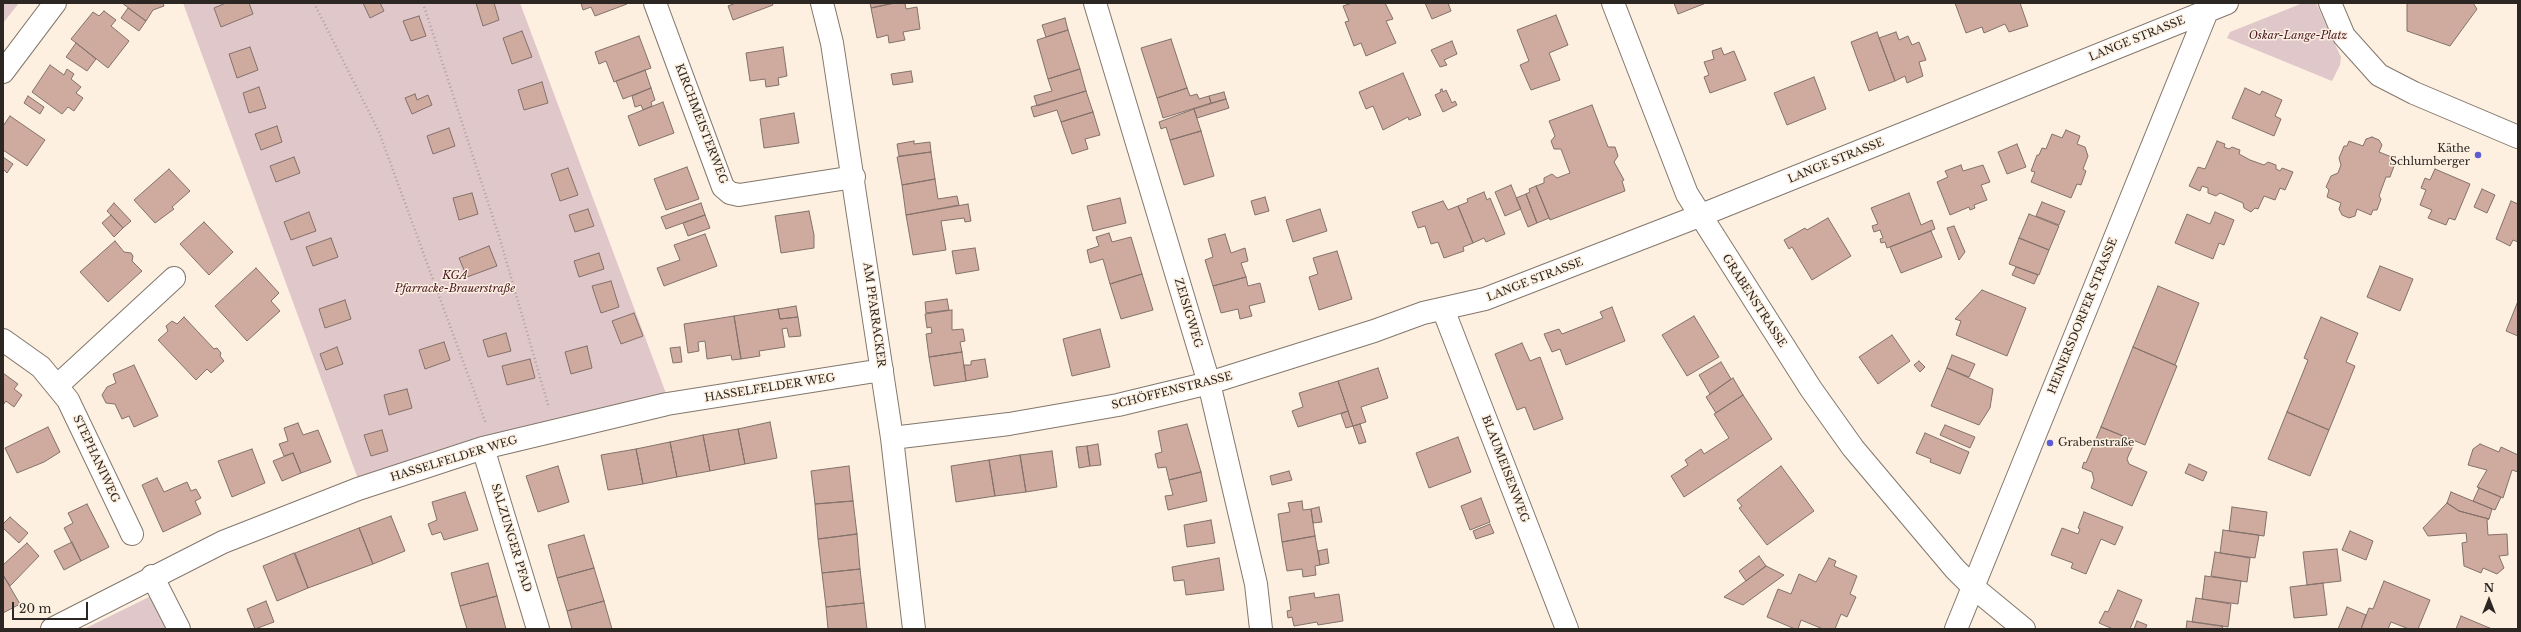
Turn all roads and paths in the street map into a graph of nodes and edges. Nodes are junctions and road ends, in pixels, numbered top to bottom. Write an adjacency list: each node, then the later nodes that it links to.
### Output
1 (55, 3): 10 (street)
2 (314, 3): 22 (path)
3 (423, 3): 20 (path)
4 (655, 3): 12 (street, KIRCHMEISTERWEG)
5 (822, 3): 12 (street, AM PFARRACKER)
6 (1095, 3): 18 (street, ZEISIGWEG)
7 (1613, 3): 13 (street, GRABENSTRASSE)
8 (2330, 3): 11 (street)
9 (2214, 6): 13 (street, LANGE STRASSE); 25 (street, HEINERSDORFER STRASSE)
10 (3, 72)
11 (2518, 137)
12 (854, 177): 17 (street, AM PFARRACKER)
13 (1699, 216): 15 (street, LANGE STRASSE); 25 (street, GRABENSTRASSE)
14 (174, 278): 19 (street)
15 (1443, 309): 18 (street, SCHÖFFENSTRASSE); 31 (street, BLAUMEISENWEG)
16 (3, 340): 19 (street, STEPHANIWEG)
17 (882, 370): 20 (street, HASSELFELDER WEG); 21 (street, AM PFARRACKER)
18 (1209, 383): 21 (street, SCHÖFFENSTRASSE); 30 (street, ZEISIGWEG)
19 (58, 385): 23 (street, STEPHANIWEG)
20 (555, 430): 22 (street, HASSELFELDER WEG)
21 (892, 438): 29 (street, AM PFARRACKER)
22 (488, 447): 24 (street, HASSELFELDER WEG); 28 (street, SALZUNGER PFAD)
23 (132, 534)
24 (152, 576): 26 (street, HASSELFELDER WEG); 27 (street)
25 (1973, 587): 32 (street, HEINERSDORFER STRASSE); 33 (street, GRABENSTRASSE)
26 (52, 629)
27 (179, 629)
28 (538, 629)
29 (914, 629)
30 (1261, 629)
31 (1567, 629)
32 (1956, 629)
33 (2024, 629)

